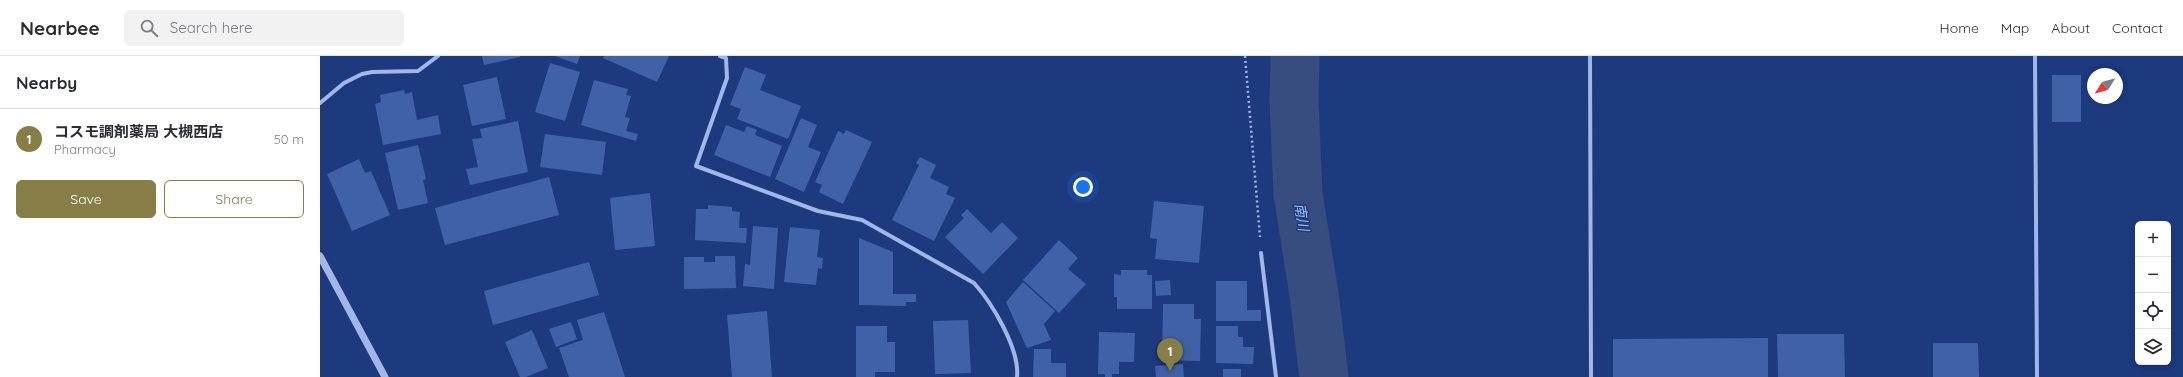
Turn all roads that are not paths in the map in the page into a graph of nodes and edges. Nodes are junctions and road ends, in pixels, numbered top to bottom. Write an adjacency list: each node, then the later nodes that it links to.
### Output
1 (438, 56): 5 (street)
2 (720, 56): 9 (street)
3 (1590, 56): 11 (street)
4 (2035, 56): 12 (street)
5 (320, 103)
6 (1262, 254): 10 (street)
7 (320, 256): 8 (street)
8 (385, 377)
9 (1017, 377)
10 (1276, 377)
11 (1591, 377)
12 (2037, 377)

